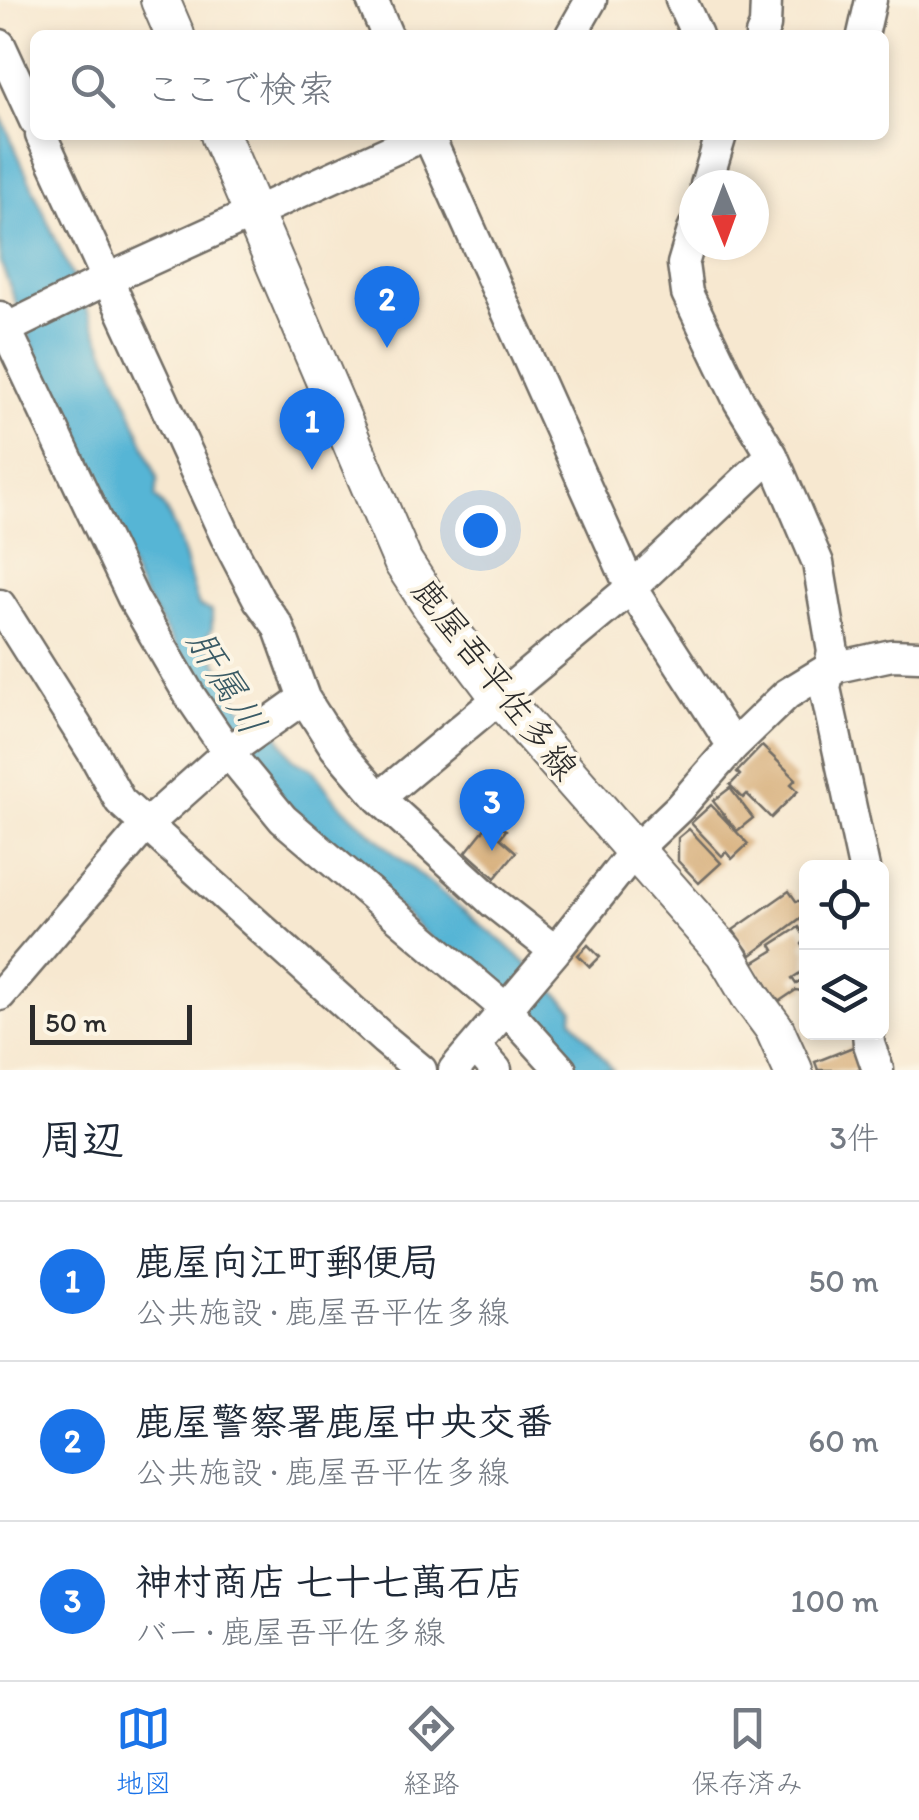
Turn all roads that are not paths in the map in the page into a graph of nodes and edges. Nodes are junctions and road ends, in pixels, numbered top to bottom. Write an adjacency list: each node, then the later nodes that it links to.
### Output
1 (160, 0): 7 (main road)
2 (372, 0): 8 (street)
3 (591, 0): 9 (street)
4 (681, 0): 10 (street)
5 (766, 0): 11 (street)
6 (870, 0): 12 (street)
7 (174, 30)
8 (385, 30)
9 (575, 30)
10 (695, 30)
11 (763, 30)
12 (864, 30)
13 (0, 44): 14 (street)
14 (30, 111)
15 (43, 140): 23 (street)
16 (222, 140): 21 (main road, 鹿屋吾平佐多線)
17 (416, 140): 21 (street)
18 (429, 140): 26 (street)
19 (720, 140): 20 (street)
20 (710, 170)
21 (254, 212): 23 (street); 30 (main road, 鹿屋吾平佐多線)
22 (684, 260): 25 (street)
23 (102, 282): 24 (street); 31 (street)
24 (5, 325): 33 (street)
25 (772, 455): 26 (street); 29 (street)
26 (631, 588): 30 (street); 32 (street)
27 (0, 605): 35 (street)
28 (919, 656): 29 (street)
29 (828, 669): 32 (street); 37 (street)
30 (500, 697): 34 (street); 36 (main road, 鹿屋吾平佐多線)
31 (304, 698): 33 (street); 34 (street)
32 (733, 746): 36 (street)
33 (233, 749): 35 (street); 40 (street)
34 (379, 798): 38 (street)
35 (146, 826): 39 (street); 43 (street)
36 (636, 849): 38 (street); 47 (main road, 鹿屋吾平佐多線)
37 (862, 860)
38 (555, 951): 40 (street)
39 (0, 996)
40 (506, 1008): 42 (street); 46 (street)
41 (869, 1040): 48 (street)
42 (475, 1046): 44 (street); 45 (street)
43 (422, 1070)
44 (454, 1070)
45 (496, 1070)
46 (561, 1070)
47 (793, 1070)
48 (878, 1070)

